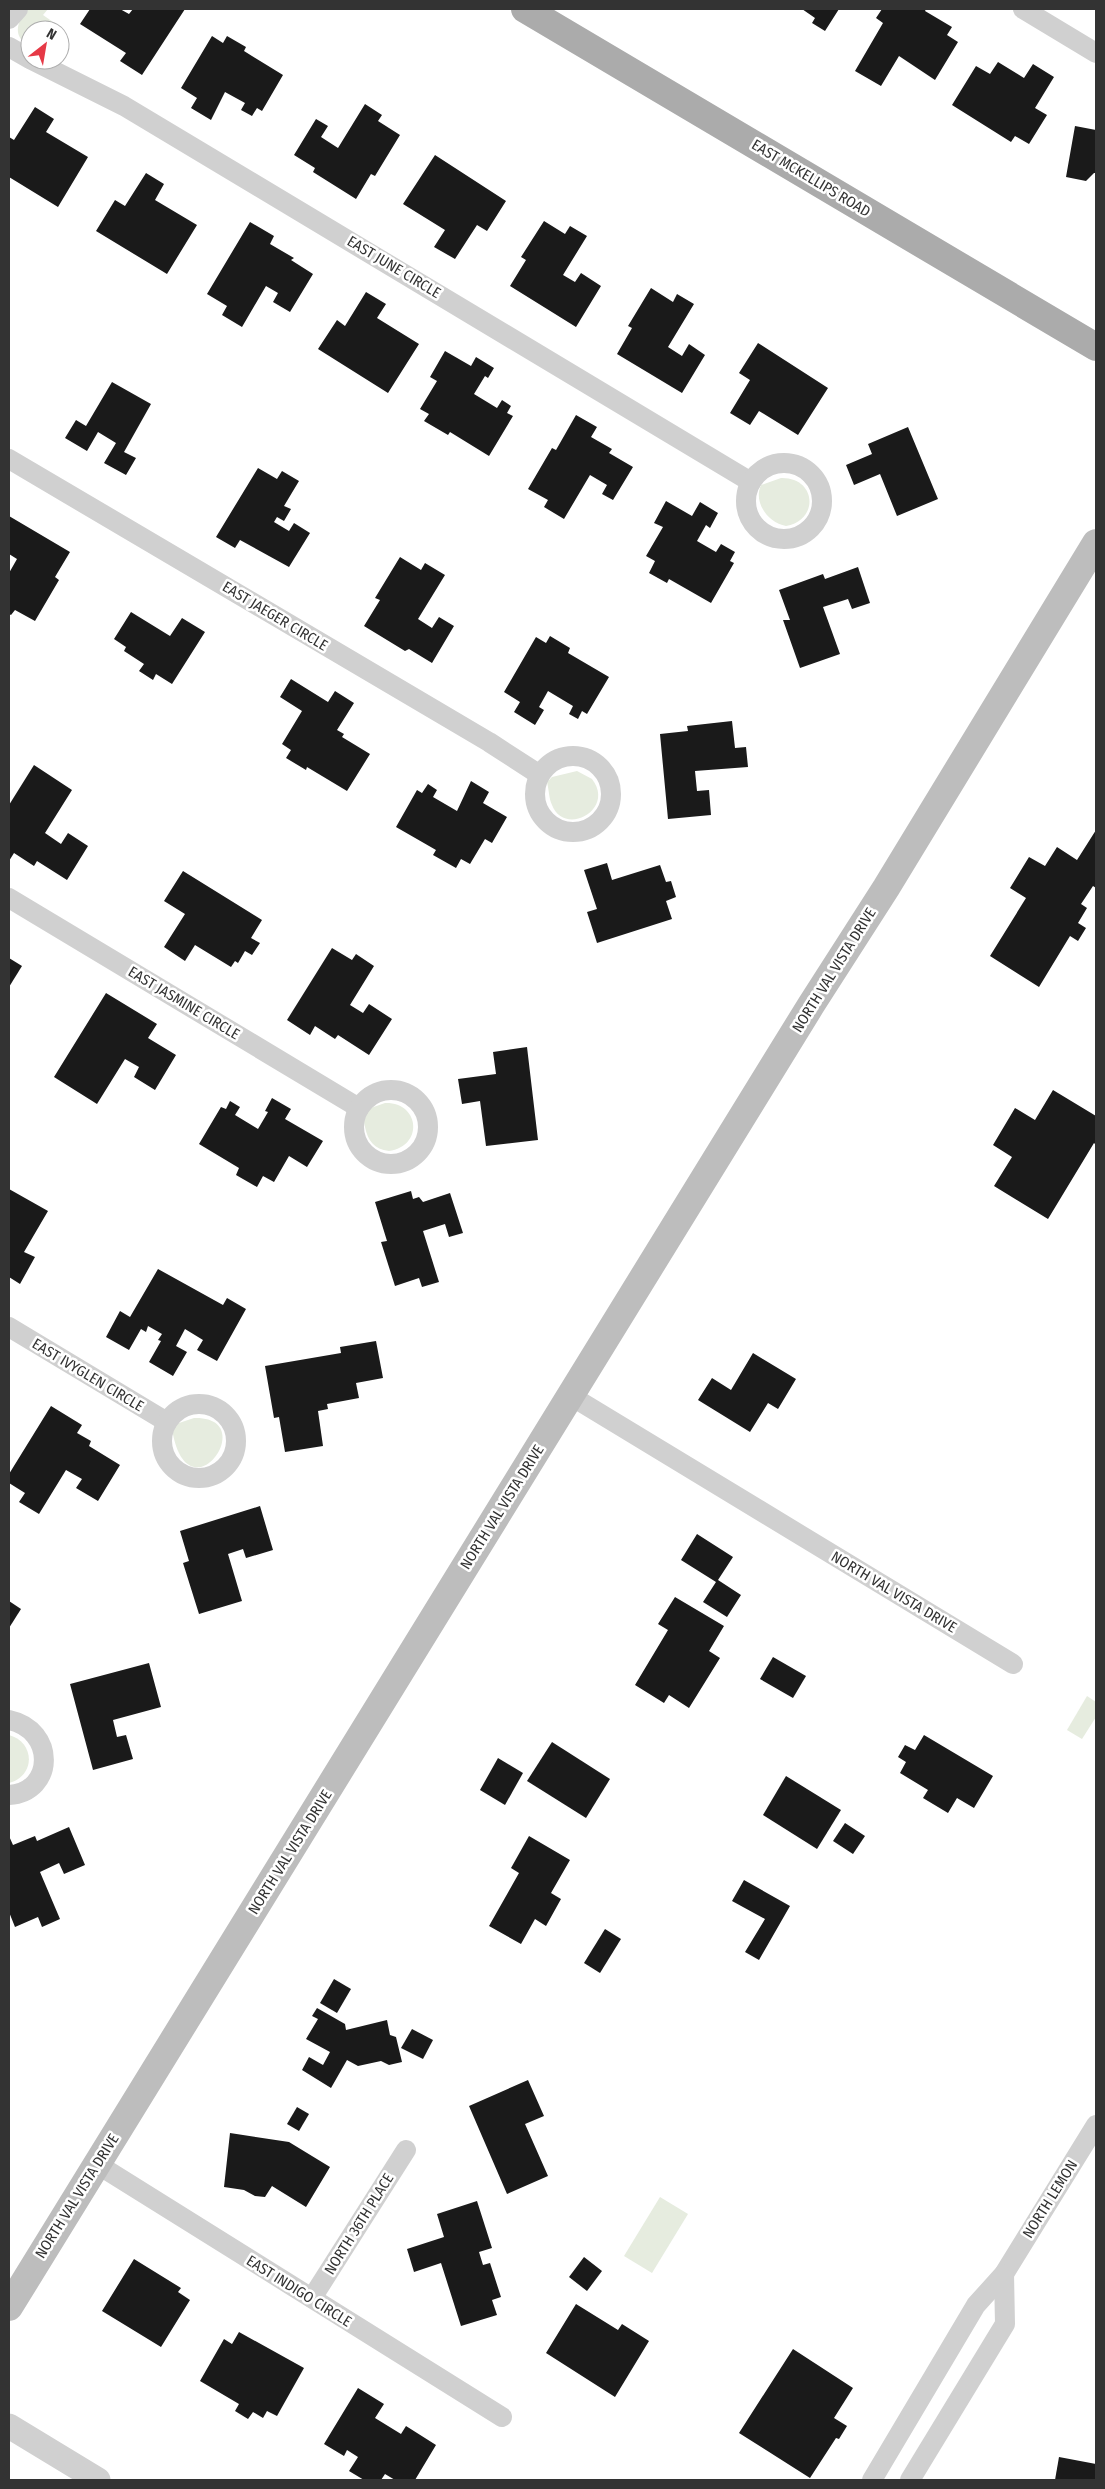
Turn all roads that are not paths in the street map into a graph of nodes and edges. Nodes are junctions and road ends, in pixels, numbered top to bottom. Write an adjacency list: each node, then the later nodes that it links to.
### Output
1 (18, 9): 4 (street)
2 (526, 9): 9 (main road, EAST MCKELLIPS ROAD)
3 (1023, 9): 6 (street)
4 (9, 19)
5 (9, 47): 7 (street, EAST JUNE CIRCLE)
6 (1096, 52)
7 (20, 53)
8 (53, 70): 11 (street, EAST JUNE CIRCLE)
9 (1096, 348)
10 (9, 459): 13 (street, EAST JAEGER CIRCLE)
11 (751, 482)
12 (1096, 543): 17 (main road, NORTH VAL VISTA DRIVE)
13 (540, 775)
14 (9, 898): 15 (street, EAST JASMINE CIRCLE)
15 (359, 1108)
16 (9, 1327): 18 (street, EAST IVYGLEN CIRCLE)
17 (570, 1396): 19 (street, NORTH VAL VISTA DRIVE); 24 (main road, NORTH VAL VISTA DRIVE)
18 (167, 1422)
19 (1012, 1664)
20 (9, 1720): 21 (street)
21 (9, 1795)
22 (1096, 2125): 25 (street, NORTH LEMON)
23 (406, 2150): 26 (street, NORTH 36TH PLACE)
24 (97, 2164): 26 (street, EAST INDIGO CIRCLE); 27 (main road, NORTH VAL VISTA DRIVE)
25 (1004, 2274): 28 (street, NORTH LEMON); 30 (street)
26 (312, 2298): 29 (street, EAST INDIGO CIRCLE)
27 (9, 2307)
28 (921, 2400): 30 (street); 33 (street, NORTH LEMON)
29 (502, 2417)
30 (949, 2418): 34 (street)
31 (9, 2426): 32 (street)
32 (98, 2480)
33 (872, 2480)
34 (910, 2480)

